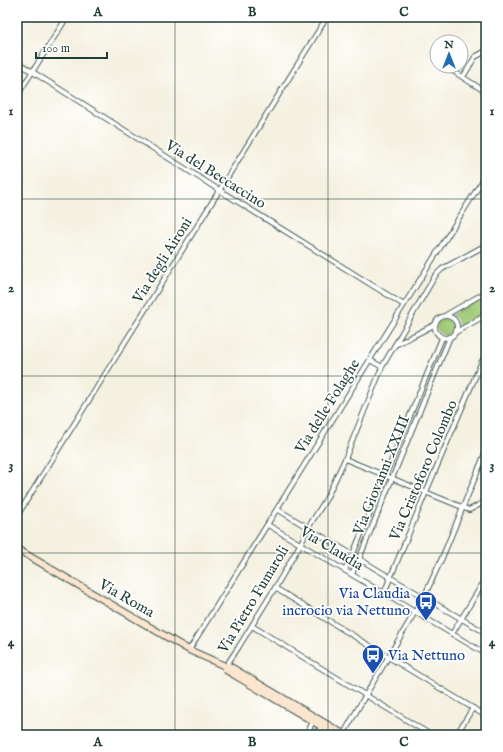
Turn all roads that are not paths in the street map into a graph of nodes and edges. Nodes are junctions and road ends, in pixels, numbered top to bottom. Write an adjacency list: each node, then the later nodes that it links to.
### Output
1 (67, 17): 5 (street)
2 (327, 17): 11 (street, Via degli Aironi)
3 (486, 51): 7 (street)
4 (17, 62): 5 (street, Via del Beccaccino)
5 (32, 72): 9 (street); 11 (street, Via del Beccaccino)
6 (458, 74): 7 (street)
7 (463, 77): 8 (street)
8 (486, 92)
9 (17, 96)
10 (486, 175): 14 (street, Via delle Folaghe)
11 (220, 190): 14 (street, Via del Beccaccino); 35 (street, Via degli Aironi)
12 (486, 245): 21 (street, Via Pietro Fumaroli)
13 (486, 292): 15 (street)
14 (404, 305): 23 (street, Via delle Folaghe)
15 (446, 315): 17 (street); 18 (street)
16 (486, 315): 18 (street)
17 (434, 325): 20 (street); 21 (street)
18 (456, 332): 19 (street)
19 (450, 337): 20 (street); 26 (street, Via Giovanni XXIII)
20 (442, 338): 25 (street, Via Giovanni XXIII)
21 (395, 345): 24 (street, Via Pietro Fumaroli)
22 (486, 358): 31 (street, Via Cristoforo Colombo)
23 (370, 360): 24 (street); 34 (street, Via delle Folaghe)
24 (382, 367): 28 (street, Via Pietro Fumaroli)
25 (414, 404): 26 (street, Via Giovanni XXIII); 29 (street, Via Giovanni XXIII)
26 (421, 407): 30 (street, Via Giovanni XXIII)
27 (486, 451): 33 (street)
28 (345, 459): 29 (street); 37 (street, Via Pietro Fumaroli)
29 (385, 476): 30 (street); 40 (street, Via Giovanni XXIII)
30 (392, 478): 31 (street); 41 (street, Via Giovanni XXIII)
31 (426, 492): 33 (street); 44 (street, Via Cristoforo Colombo)
32 (486, 501): 33 (street)
33 (463, 507): 50 (street)
34 (278, 509): 36 (street, Via delle Folaghe); 37 (street, Via Claudia)
35 (17, 516)
36 (268, 525): 38 (street, Via Claudia); 56 (street, Via delle Folaghe)
37 (308, 528): 38 (street, Via Pietro Fumaroli); 40 (street, Via Claudia)
38 (301, 543): 42 (street, Via Claudia); 47 (street, Via Pietro Fumaroli)
39 (17, 549): 56 (street, Via Roma)
40 (353, 554): 41 (street, Via Claudia); 42 (street, Via Giovanni XXIII)
41 (359, 559): 43 (street, Via Giovanni XXIII); 44 (street, Via Claudia)
42 (345, 570): 43 (street, Via Claudia)
43 (352, 574): 49 (street, Via Claudia)
44 (391, 578): 49 (street, Via Cristoforo Colombo); 50 (street, Via Claudia)
45 (486, 578): 46 (street)
46 (481, 587): 48 (street); 52 (street)
47 (275, 588): 53 (street, Via Pietro Fumaroli); 58 (street)
48 (486, 591)
49 (384, 593): 51 (street, Via Claudia)
50 (424, 597): 51 (street); 52 (street, Via Claudia)
51 (416, 612): 55 (street, Via Claudia); 58 (street)
52 (462, 619): 54 (street, Via Claudia); 55 (street)
53 (252, 626): 59 (street, Via Pietro Fumaroli); 60 (street)
54 (486, 633)
55 (452, 634): 57 (street, Via Claudia)
56 (189, 650): 59 (street, Via Roma)
57 (486, 654)
58 (388, 657): 60 (street); 61 (street)
59 (226, 666): 63 (street, Via Roma)
60 (365, 696): 67 (street); 68 (street)
61 (473, 708): 62 (street); 69 (street)
62 (485, 713)
63 (313, 718): 64 (street, Via Roma); 65 (street); 67 (street, Via Roma)
64 (324, 728): 65 (street); 66 (street, Via Roma)
65 (308, 735)
66 (336, 735)
67 (344, 735)
68 (431, 735)
69 (456, 735)

